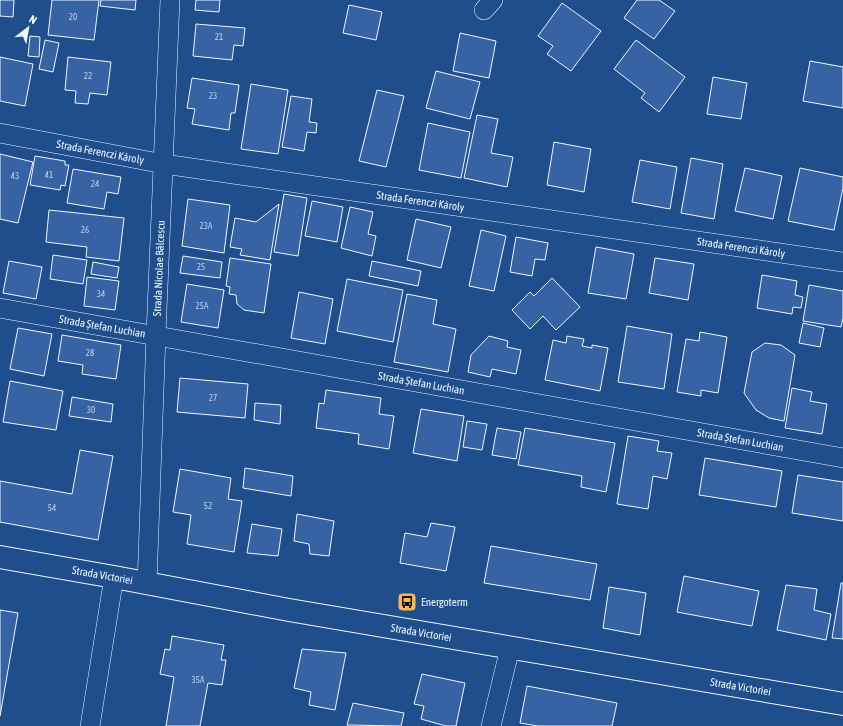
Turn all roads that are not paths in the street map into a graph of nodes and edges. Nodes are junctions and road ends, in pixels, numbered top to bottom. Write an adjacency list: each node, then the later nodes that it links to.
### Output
1 (170, 0): 3 (street, Strada Nicolae Bălcescu)
2 (0, 133): 3 (street, Strada Ferenczi Károly)
3 (164, 164): 4 (street, Strada Ferenczi Károly); 6 (street, Strada Nicolae Bălcescu)
4 (843, 262)
5 (0, 308): 6 (street, Strada Ștefan Luchian)
6 (156, 335): 7 (street, Strada Ștefan Luchian); 10 (street, Strada Nicolae Bălcescu)
7 (843, 458)
8 (0, 557): 9 (main road, Strada Victoriei)
9 (114, 577): 10 (main road, Strada Victoriei); 13 (street)
10 (147, 584): 11 (main road, Strada Victoriei)
11 (510, 648): 12 (main road, Strada Victoriei); 14 (street)
12 (843, 704)
13 (90, 726)
14 (491, 726)

